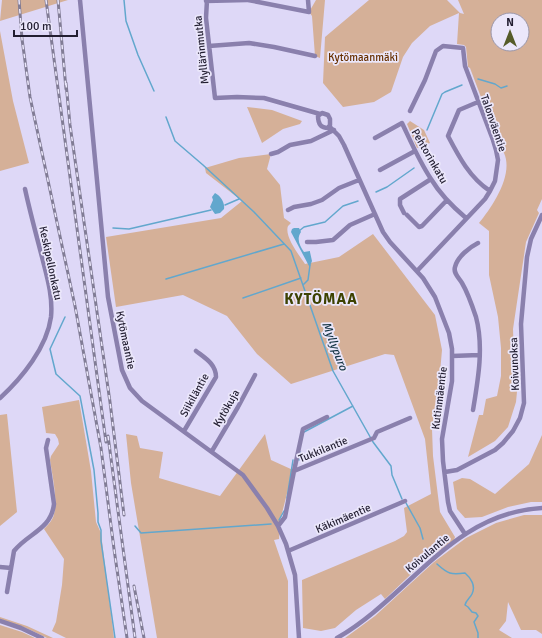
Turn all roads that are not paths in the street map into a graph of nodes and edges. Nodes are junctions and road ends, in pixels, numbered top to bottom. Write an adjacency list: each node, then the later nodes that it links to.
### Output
1 (80, 0): 35 (street, Kytömaantie)
2 (207, 0): 3 (street); 5 (street, Myllärinmutka)
3 (247, 0): 4 (street)
4 (308, 0)
5 (209, 46): 6 (street); 9 (street, Myllärinmutka)
6 (315, 56)
7 (478, 102): 8 (street, Talonväentie); 18 (street, Talonväentie); 18 (street)
8 (410, 112)
9 (320, 114): 10 (street, Kutinmäentie); 10 (street, Kutinmäentie)
10 (332, 128): 13 (street); 16 (street, Kutinmäentie)
11 (375, 138): 12 (street, Pehtorinkatu)
12 (415, 151): 14 (street); 15 (street, Pehtorinkatu)
13 (271, 154)
14 (380, 170)
15 (430, 179): 19 (street, Pehtorinkatu); 19 (street)
16 (359, 180): 20 (street); 21 (street, Kutinmäentie)
17 (25, 189): 31 (street, Keskipellonkatu)
18 (490, 191): 23 (street, Talonväentie)
19 (448, 200): 23 (street, Pehtorinkatu)
20 (288, 210)
21 (375, 214): 24 (street); 26 (street, Kutinmäentie)
22 (542, 215): 39 (street, Koivunoksa)
23 (466, 218): 26 (street, Talonväentie)
24 (307, 242)
25 (478, 243): 28 (street)
26 (417, 271): 29 (street, Kutinmäentie)
27 (196, 351): 35 (street, Siikiläntie)
28 (479, 355): 29 (street); 32 (street)
29 (452, 356): 39 (street, Kutinmäentie)
30 (255, 375): 37 (street, Kytökuja)
31 (0, 398)
32 (473, 410)
33 (327, 417): 38 (street)
34 (410, 418): 38 (street, Tukkilantie)
35 (184, 431): 37 (street, Kytömaantie)
36 (48, 440): 46 (street)
37 (212, 451): 42 (street, Kytömaantie)
38 (294, 471): 42 (street, Tukkilantie)
39 (445, 472): 43 (street, Kutinmäentie)
40 (405, 501): 44 (street, Käkimäentie)
41 (542, 508): 43 (street, Koivulantie)
42 (278, 526): 44 (street, Kytömaantie)
43 (465, 534): 51 (street, Koivulantie)
44 (288, 551): 50 (street, Kytömaantie)
45 (0, 567): 46 (street)
46 (11, 568): 47 (street)
47 (7, 592)
48 (0, 621): 49 (street)
49 (42, 638)
50 (299, 638)
51 (337, 638)

